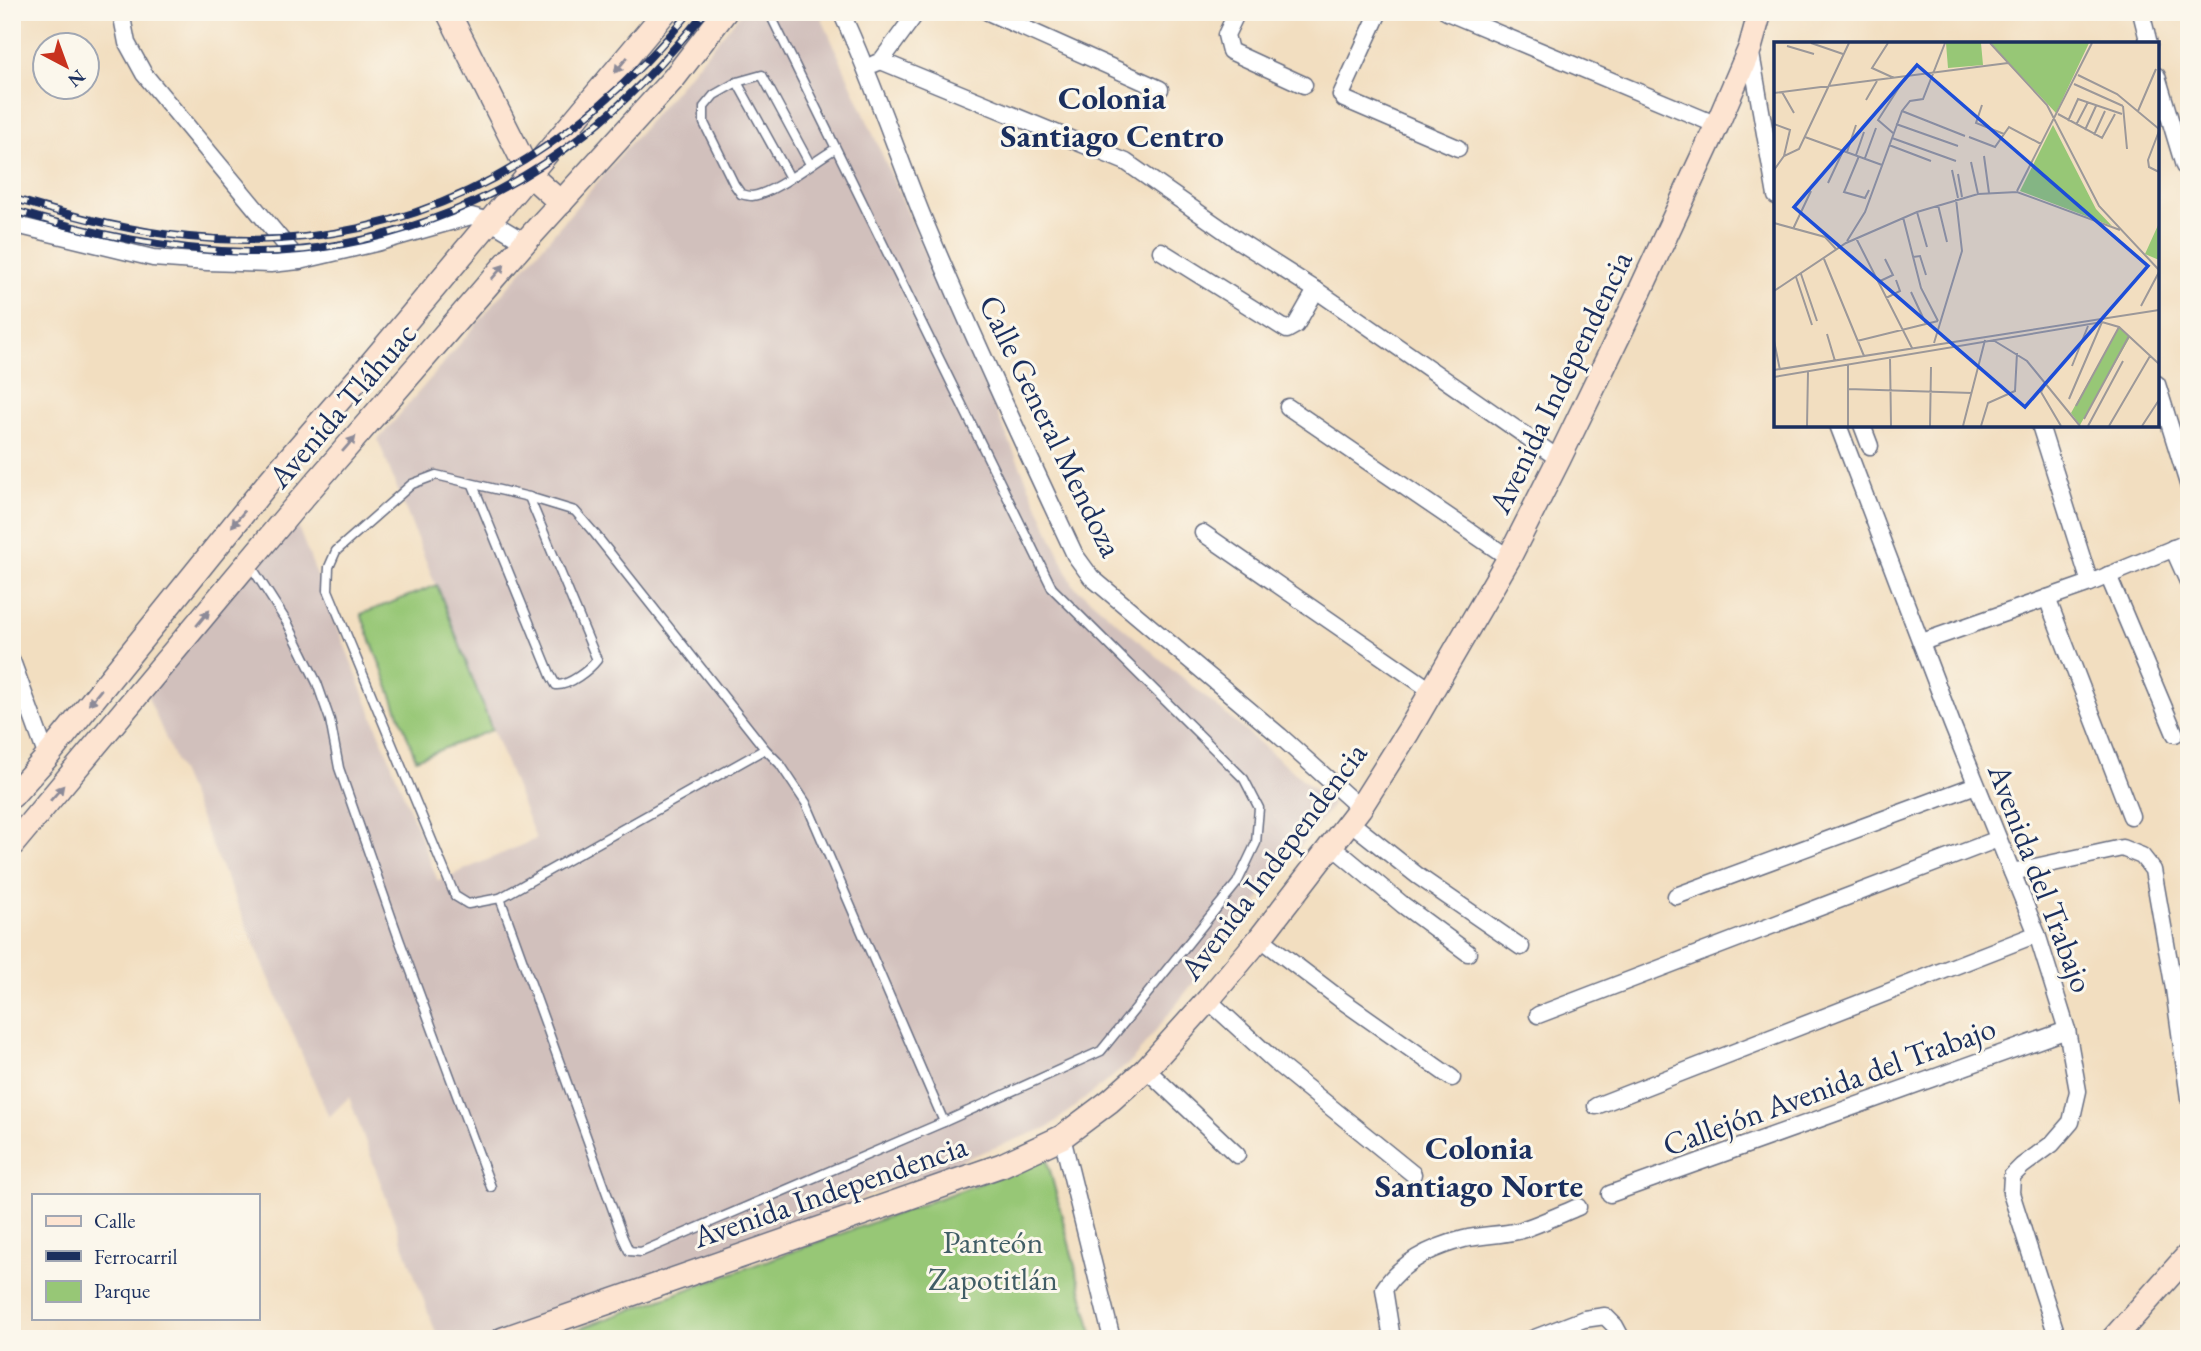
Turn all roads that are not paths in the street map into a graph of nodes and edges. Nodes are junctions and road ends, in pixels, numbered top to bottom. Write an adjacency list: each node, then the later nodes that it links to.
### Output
1 (121, 12): 35 (street)
2 (448, 12): 27 (street)
3 (665, 12): 27 (street, Avenida Tláhuac, one-way to 27)
4 (725, 12): 30 (street, Avenida Tláhuac)
5 (769, 12): 24 (lane)
6 (841, 12): 17 (street, Calle General Mendoza)
7 (917, 12): 16 (street)
8 (988, 12): 21 (street)
9 (1237, 12): 20 (street)
10 (1380, 12): 23 (street)
11 (1447, 12): 22 (street)
12 (1760, 12): 15 (street, Avenida Independencia)
13 (2141, 12): 14 (street)
14 (2148, 42)
15 (1750, 48): 22 (street, Avenida Independencia); 29 (street)
16 (881, 61): 17 (street); 36 (street)
17 (866, 68): 65 (street, Calle General Mendoza)
18 (737, 82): 25 (lane); 28 (lane); 28 (lane)
19 (2159, 83): 26 (street)
20 (1304, 85)
21 (1160, 89)
22 (1717, 124): 43 (street, Avenida Independencia)
23 (1458, 148)
24 (835, 149): 25 (lane); 84 (lane)
25 (810, 164): 28 (lane)
26 (2184, 166)
27 (530, 175): 30 (street); 31 (street, Avenida Tláhuac)
28 (790, 178)
29 (1774, 185)
30 (561, 203): 33 (street, Avenida Tláhuac)
31 (490, 221): 33 (street); 35 (street); 44 (street, Avenida Tláhuac)
32 (12, 224): 35 (street)
33 (525, 242): 48 (street, Avenida Tláhuac, one-way to 33)
34 (1161, 251): 36 (street)
35 (299, 261)
36 (1316, 290): 43 (street)
37 (2159, 390): 46 (street)
38 (1288, 407): 51 (street)
39 (1839, 427): 57 (street, Avenida del Trabajo)
40 (1863, 427): 42 (street)
41 (2041, 427): 54 (street)
42 (1870, 446)
43 (1559, 459): 51 (street, Avenida Independencia)
44 (267, 484): 48 (street); 62 (street, Avenida Tláhuac, one-way to 62)
45 (473, 485): 47 (lane); 47 (lane); 72 (lane)
46 (2189, 487)
47 (530, 497): 61 (lane)
48 (293, 509): 52 (street, Avenida Tláhuac)
49 (1203, 533): 59 (street)
50 (2181, 545): 53 (street); 55 (street)
51 (1509, 558): 59 (street, Avenida Independencia)
52 (249, 563): 68 (street, Avenida Tláhuac, one-way to 52); 88 (lane)
53 (2108, 575): 54 (street); 60 (street)
54 (2090, 583): 56 (street)
55 (2189, 584)
56 (2047, 598): 57 (street); 66 (street)
57 (1922, 642): 63 (street, Avenida del Trabajo)
58 (12, 661): 62 (street)
59 (1432, 691): 65 (street, Avenida Independencia)
60 (2175, 734)
61 (765, 749): 72 (lane); 84 (lane)
62 (47, 757): 64 (street, Avenida Tláhuac)
63 (1976, 785): 67 (street, Avenida del Trabajo); 71 (street)
64 (12, 796)
65 (1355, 815): 69 (street, Avenida Independencia); 75 (street, Calle General Mendoza)
66 (2131, 816)
67 (1998, 839): 70 (street, Avenida del Trabajo); 78 (street)
68 (12, 845)
69 (1332, 846): 74 (street, Avenida Independencia); 76 (street)
70 (2012, 872): 73 (street, Avenida del Trabajo); 82 (street)
71 (1676, 896)
72 (500, 898): 84 (lane)
73 (2037, 934): 79 (street, Avenida del Trabajo); 83 (street)
74 (1260, 938): 77 (street, Avenida Independencia); 81 (street)
75 (1521, 947)
76 (1468, 953)
77 (1208, 1000): 80 (street, Avenida Independencia); 87 (street)
78 (1538, 1015)
79 (2067, 1030): 89 (street, Callejón Avenida del Trabajo); 97 (street, Avenida del Trabajo)
80 (1146, 1069): 85 (street, Avenida Independencia); 86 (street)
81 (1452, 1078)
82 (2189, 1098)
83 (1596, 1107)
84 (944, 1122)
85 (1062, 1137): 92 (street, Avenida Independencia); 93 (street)
86 (1237, 1155)
87 (1413, 1174)
88 (491, 1187)
89 (1610, 1194)
90 (1578, 1207): 94 (street)
91 (2189, 1254): 98 (street)
92 (503, 1339)
93 (1112, 1339)
94 (1392, 1339)
95 (1532, 1339): 96 (street)
96 (1622, 1339)
97 (2058, 1339)
98 (2113, 1339)

